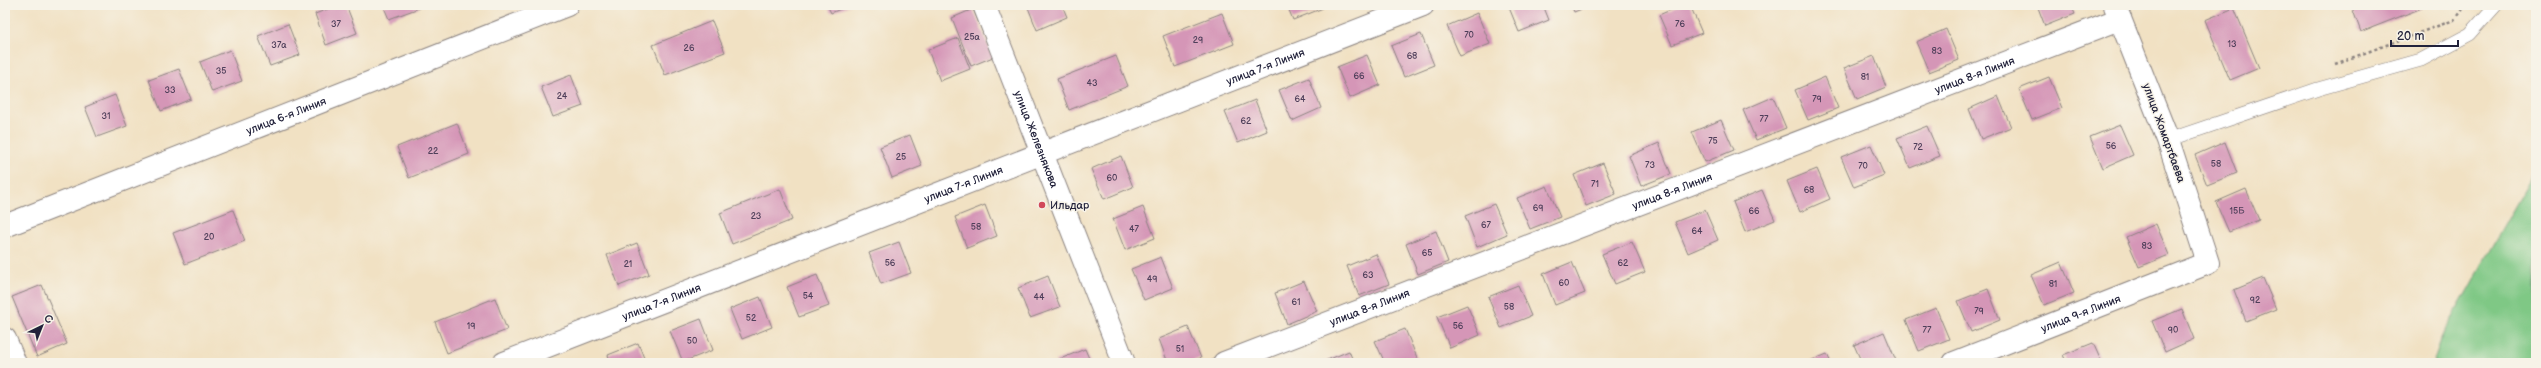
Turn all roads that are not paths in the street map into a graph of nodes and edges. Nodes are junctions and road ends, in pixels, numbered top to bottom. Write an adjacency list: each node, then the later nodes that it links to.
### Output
1 (567, 5): 8 (street, улица 6-я Линия)
2 (984, 5): 7 (street, улица Железнякова)
3 (1423, 5): 7 (street, улица 7-я Линия)
4 (2496, 5): 6 (lane)
5 (2117, 12): 6 (street, улица Жомартбаева); 14 (street, улица 8-я Линия)
6 (2168, 140): 9 (street, улица Жомартбаева)
7 (1042, 153): 12 (street, улица 7-я Линия); 13 (street, улица Железнякова)
8 (5, 226)
9 (2208, 263): 15 (street, улица 9-я Линия)
10 (5, 339): 11 (street)
11 (15, 363)
12 (504, 363)
13 (1124, 363)
14 (1224, 363)
15 (1954, 363)

